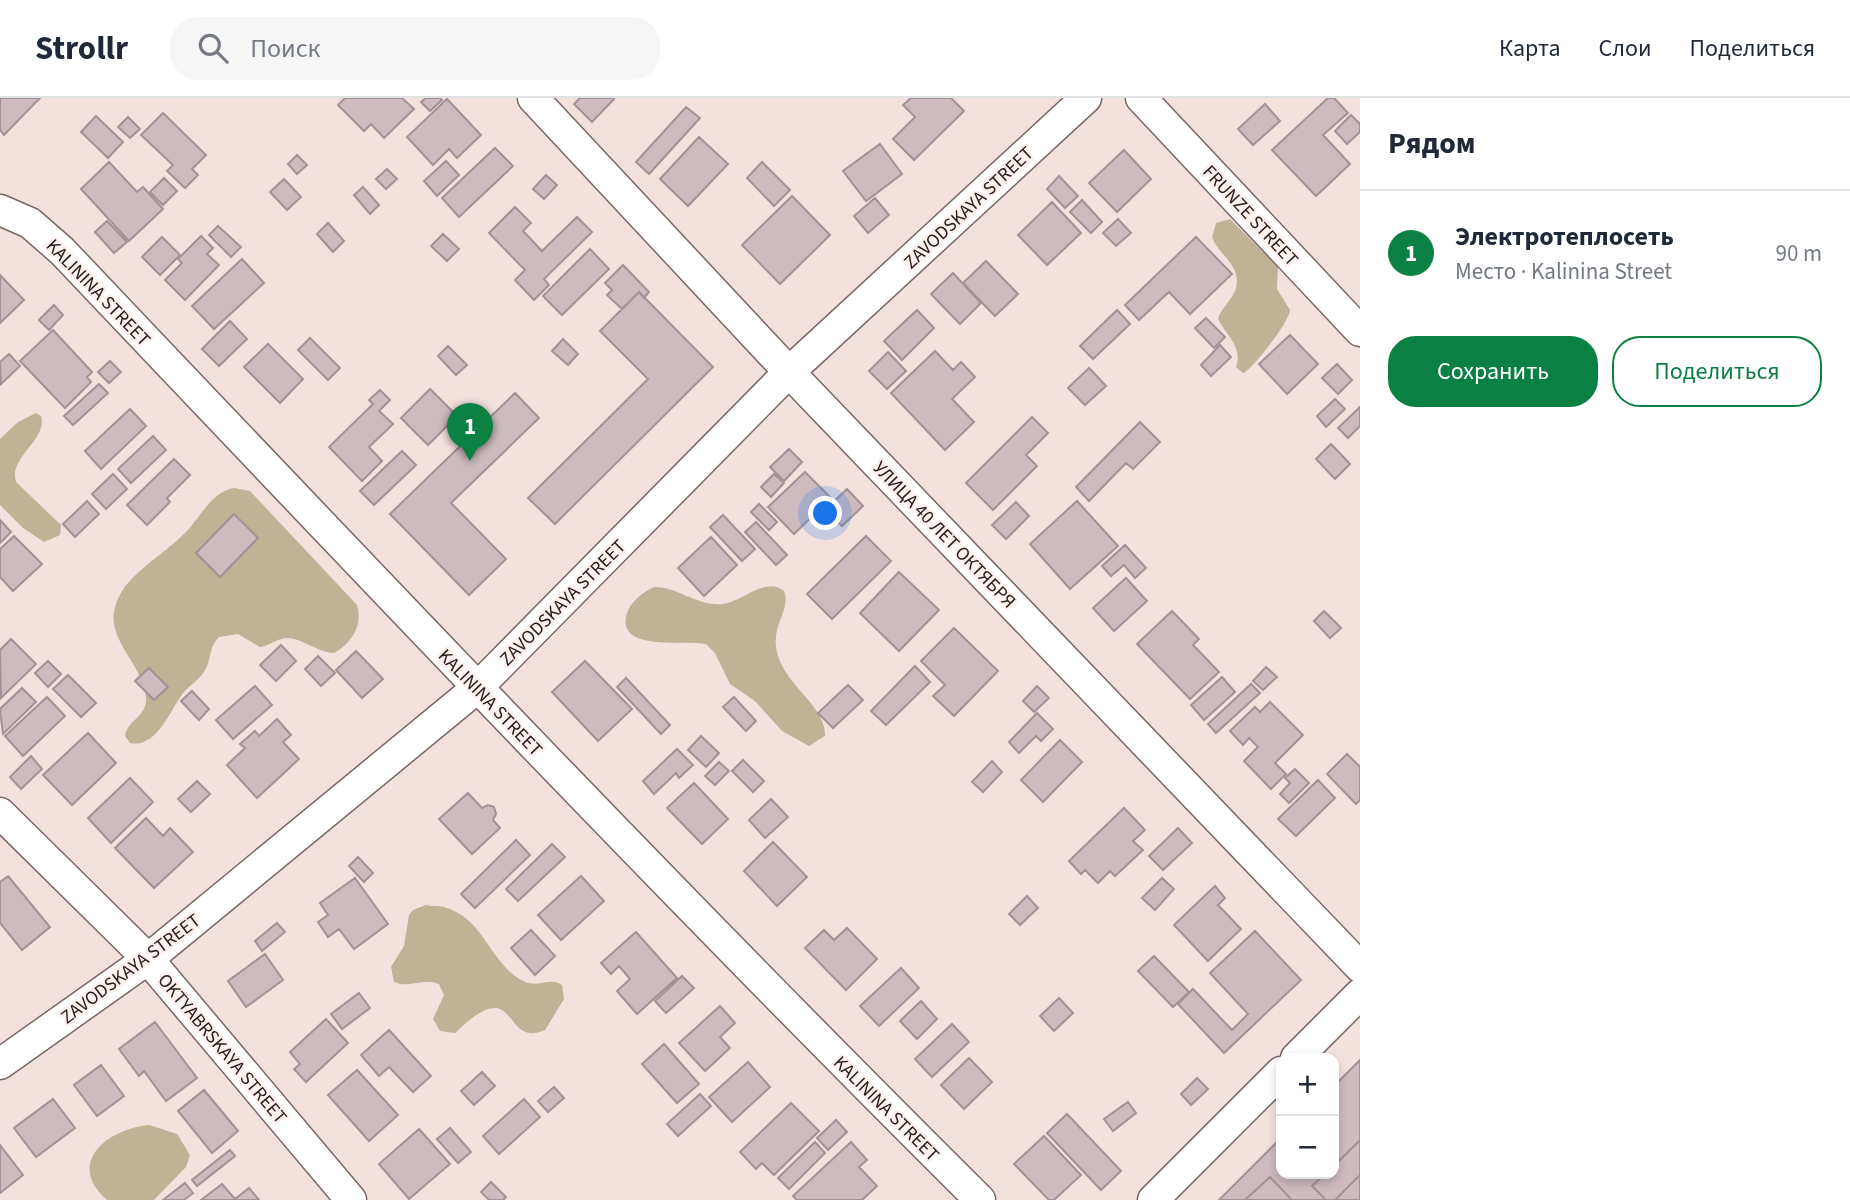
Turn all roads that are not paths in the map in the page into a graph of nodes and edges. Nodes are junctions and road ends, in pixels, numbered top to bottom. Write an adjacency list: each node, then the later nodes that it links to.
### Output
1 (533, 98): 6 (street, УЛИЦА 40 ЛЕТ ОКТЯБРЯ)
2 (1086, 98): 6 (street, ZAVODSKAYA STREET)
3 (1141, 98): 5 (street, FRUNZE STREET)
4 (0, 210): 7 (street, KALININA STREET)
5 (1360, 331)
6 (789, 372): 7 (street, ZAVODSKAYA STREET); 10 (street, УЛИЦА 40 ЛЕТ ОКТЯБРЯ)
7 (477, 688): 9 (street, ZAVODSKAYA STREET); 16 (street, KALININA STREET)
8 (0, 813): 9 (street, OKTYABRSKAYA STREET)
9 (148, 959): 13 (street, ZAVODSKAYA STREET); 15 (street, OKTYABRSKAYA STREET)
10 (1360, 967)
11 (1360, 994): 12 (street)
12 (1301, 1053)
13 (0, 1064)
14 (1276, 1078): 17 (street)
15 (351, 1200)
16 (980, 1200)
17 (1153, 1200)

